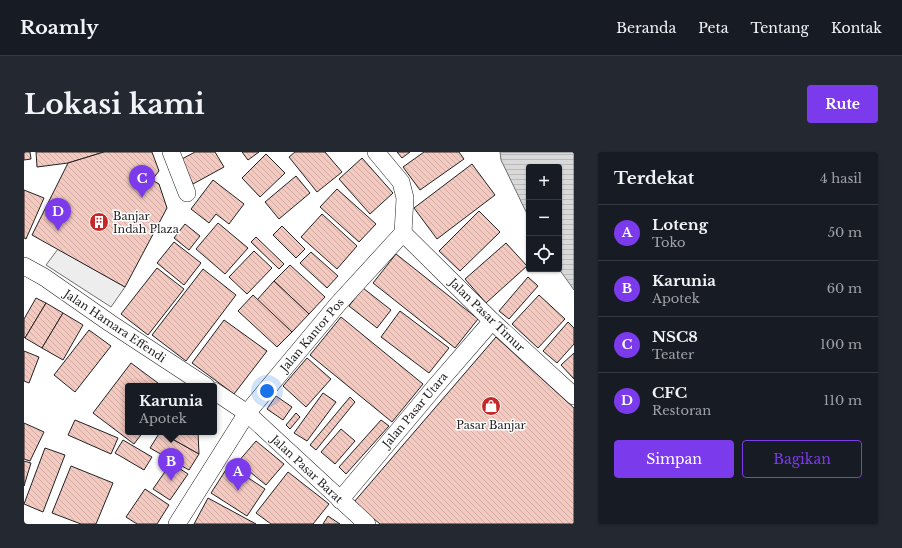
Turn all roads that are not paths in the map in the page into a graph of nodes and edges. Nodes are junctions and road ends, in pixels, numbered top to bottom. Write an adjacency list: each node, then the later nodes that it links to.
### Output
1 (171, 152): 3 (street)
2 (376, 152): 4 (street)
3 (187, 193)
4 (403, 233): 6 (street, Jalan Pasar Timur); 10 (street, Jalan Kantor Pos)
5 (24, 266): 7 (street, Jalan Hamara Effendi)
6 (492, 321): 9 (street, Jalan Pasar Timur); 11 (street, Jalan Pasar Utara)
7 (201, 383)
8 (217, 393): 10 (street)
9 (574, 396)
10 (247, 413): 11 (street, Jalan Pasar Barat); 12 (street, Jalan Kantor Pos)
11 (340, 500): 13 (street, Jalan Pasar Barat)
12 (177, 524)
13 (367, 524)

